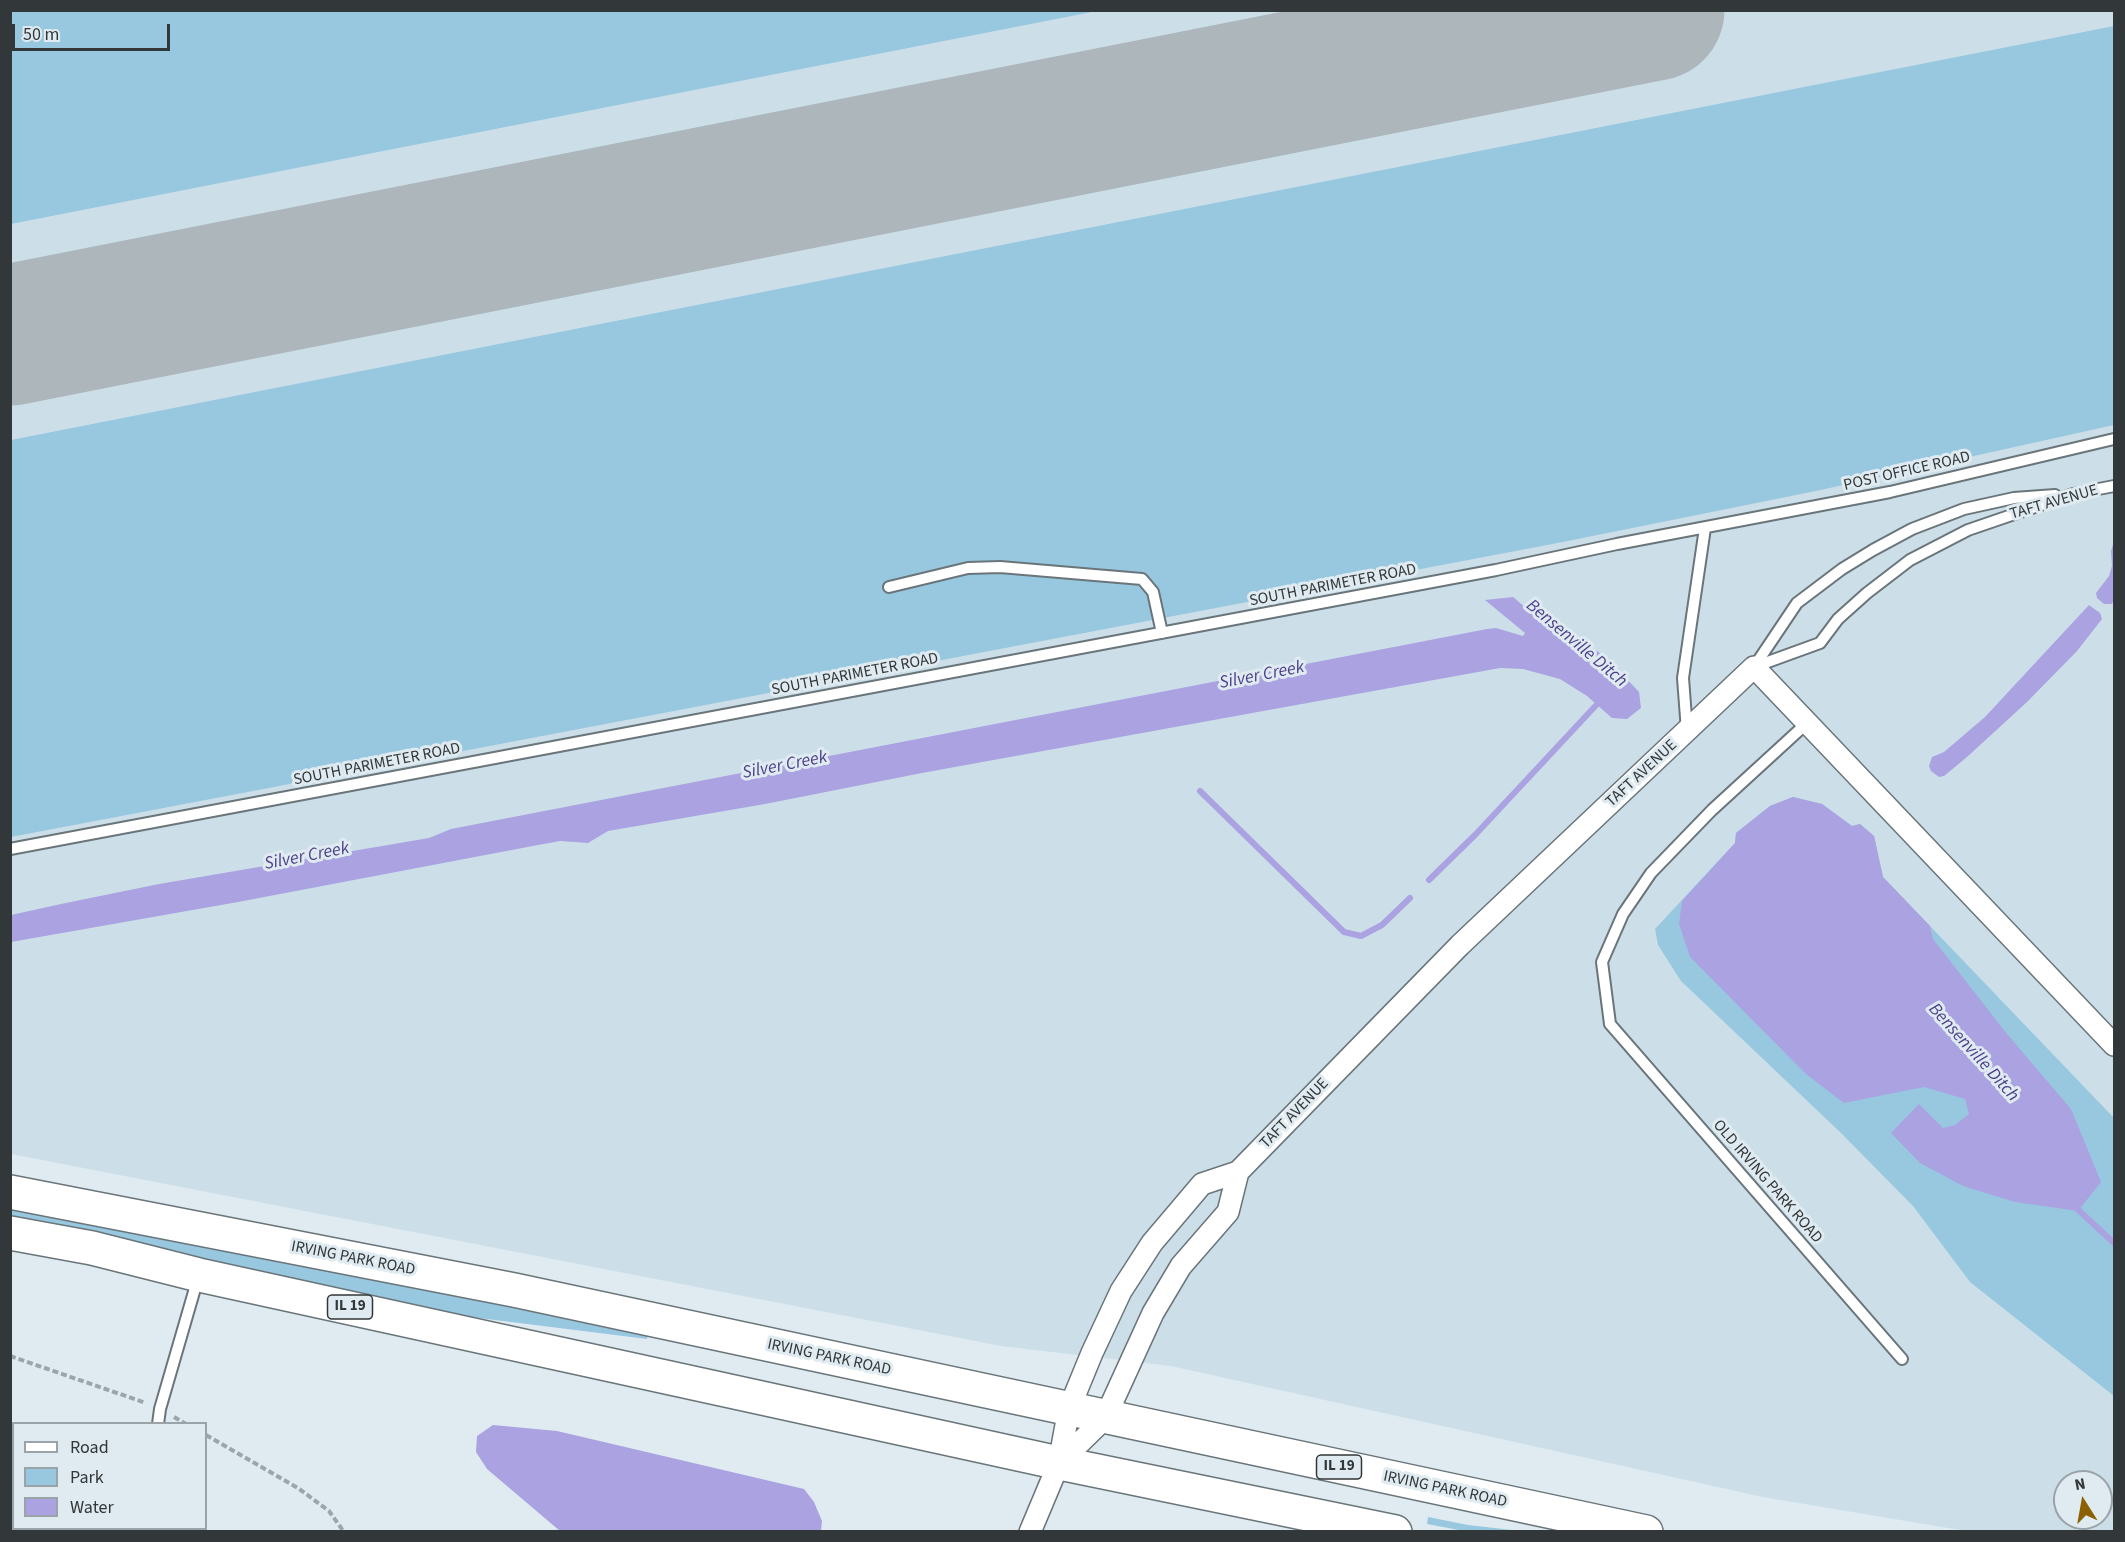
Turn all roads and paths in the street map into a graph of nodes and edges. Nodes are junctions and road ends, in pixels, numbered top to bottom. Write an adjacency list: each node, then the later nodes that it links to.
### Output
1 (2115, 439): 4 (lane, POST OFFICE ROAD)
2 (2115, 486): 3 (lane, TAFT AVENUE)
3 (2073, 494): 7 (lane, TAFT AVENUE); 7 (lane)
4 (1705, 528): 6 (lane, SOUTH PARIMETER ROAD); 9 (lane)
5 (889, 587): 6 (lane)
6 (1162, 633): 10 (lane, SOUTH PARIMETER ROAD)
7 (1754, 667): 8 (street); 9 (street, TAFT AVENUE)
8 (1808, 723): 11 (street); 17 (lane, OLD IRVING PARK ROAD)
9 (1688, 731): 12 (street, TAFT AVENUE)
10 (10, 849)
11 (2115, 1045)
12 (1238, 1172): 19 (street, TAFT AVENUE); 20 (street, TAFT AVENUE)
13 (10, 1192): 19 (main road, IRVING PARK ROAD / IL 19)
14 (10, 1233): 15 (main road, IL 19)
15 (199, 1275): 18 (lane); 23 (main road, IL 19)
16 (10, 1356): 18 (path)
17 (1902, 1359)
18 (160, 1408): 21 (lane)
19 (1069, 1409): 20 (main road, IRVING PARK ROAD / IL 19); 23 (street, TAFT AVENUE)
20 (1105, 1418): 23 (street, TAFT AVENUE); 27 (main road, IRVING PARK ROAD / IL 19)
21 (158, 1422)
22 (207, 1436): 24 (path)
23 (1059, 1463): 25 (street, TAFT AVENUE); 26 (main road, IL 19)
24 (344, 1532)
25 (1030, 1532)
26 (1395, 1532)
27 (1646, 1532)

